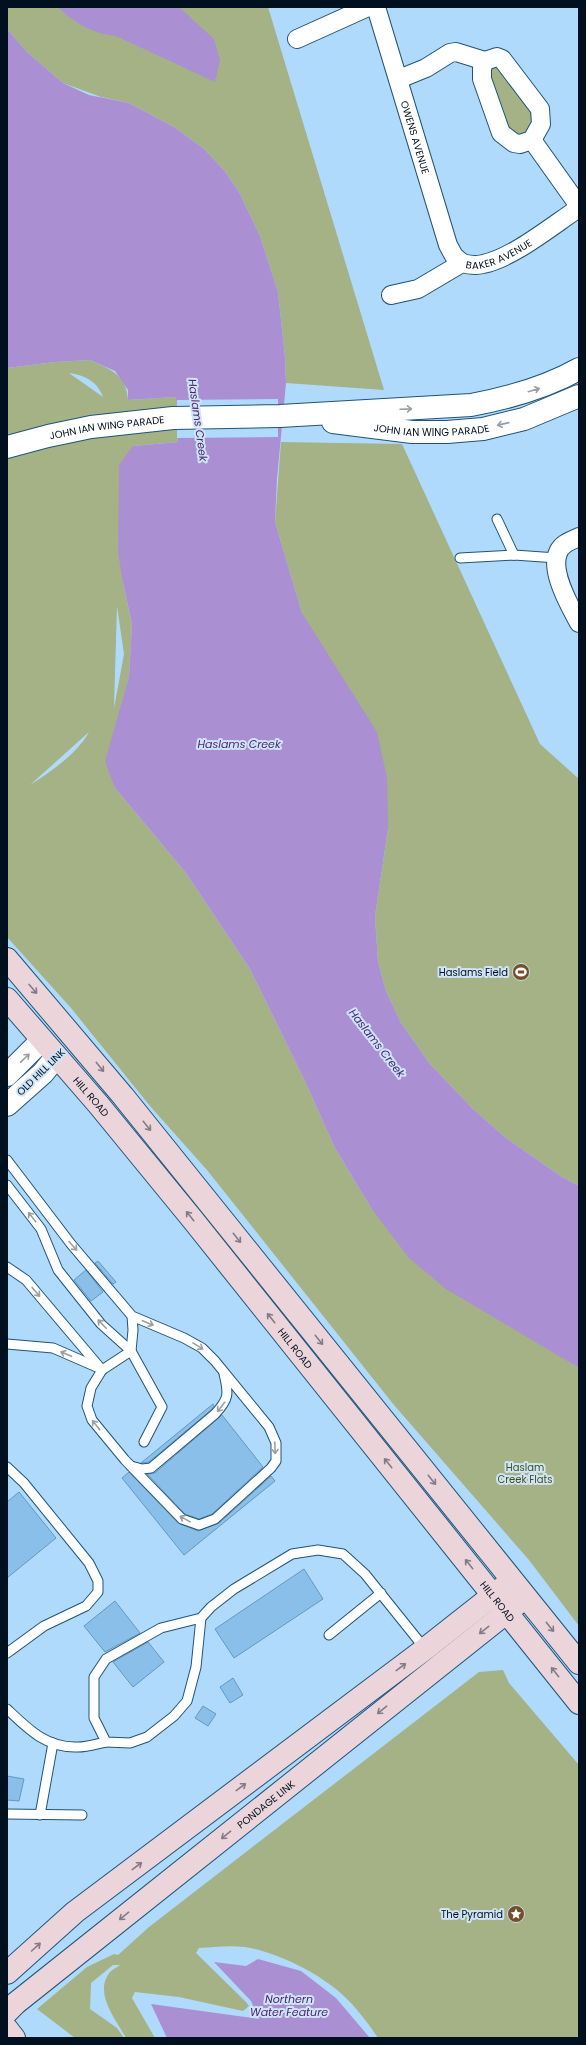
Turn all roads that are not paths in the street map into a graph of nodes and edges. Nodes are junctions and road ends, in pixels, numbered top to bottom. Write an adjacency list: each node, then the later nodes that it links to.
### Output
1 (368, 7): 3 (street)
2 (376, 7): 5 (street, OWENS AVENUE)
3 (297, 39)
4 (485, 62): 5 (street); 6 (street); 6 (street)
5 (398, 79): 8 (street, OWENS AVENUE)
6 (532, 140): 7 (street)
7 (579, 207): 8 (street, BAKER AVENUE)
8 (462, 263): 9 (street, BAKER AVENUE)
9 (391, 295)
10 (579, 369): 12 (street, JOHN IAN WING PARADE, one-way to 10)
11 (579, 396): 12 (street, JOHN IAN WING PARADE, one-way to 12)
12 (280, 416): 13 (street, JOHN IAN WING PARADE)
13 (7, 447)
14 (497, 519): 16 (lane)
15 (579, 537): 18 (street)
16 (514, 555): 17 (lane); 18 (lane)
17 (460, 558)
18 (557, 558): 19 (street)
19 (579, 623)
20 (7, 959): 22 (main road, one-way to 22)
21 (7, 999): 24 (main road, HILL ROAD)
22 (60, 1021): 23 (main road); 24 (main road, OLD HILL LINK)
23 (76, 1039): 25 (main road, OLD HILL LINK); 43 (main road, one-way to 43)
24 (42, 1040): 25 (main road, HILL ROAD); 26 (street, OLD HILL LINK, one-way to 24)
25 (56, 1057): 27 (street, OLD HILL LINK); 45 (main road, HILL ROAD, one-way to 25)
26 (7, 1075)
27 (7, 1105)
28 (7, 1160): 30 (lane)
29 (7, 1185): 31 (lane)
30 (32, 1192): 31 (lane); 32 (lane)
31 (19, 1201): 33 (lane, one-way to 31)
32 (54, 1220): 33 (lane); 35 (lane, one-way to 35)
33 (41, 1229): 37 (lane, one-way to 33)
34 (7, 1267): 38 (lane, one-way to 38)
35 (132, 1316): 37 (lane); 39 (lane, one-way to 39)
36 (7, 1344): 38 (lane, one-way to 36)
37 (131, 1351): 38 (lane); 40 (lane)
38 (102, 1370): 41 (lane, one-way to 38)
39 (224, 1371): 41 (lane, one-way to 41); 41 (lane, one-way to 41)
40 (144, 1442)
41 (131, 1466)
42 (7, 1467): 49 (lane)
43 (519, 1588): 45 (main road, PONDAGE LINK); 46 (main road, PONDAGE LINK); 51 (main road, one-way to 51)
44 (381, 1593): 47 (lane); 48 (lane); 50 (lane)
45 (493, 1595): 46 (main road, HILL ROAD); 50 (main road, PONDAGE LINK)
46 (506, 1612): 50 (main road, PONDAGE LINK, one-way to 50); 52 (main road, HILL ROAD, one-way to 46)
47 (201, 1618): 54 (lane); 54 (lane)
48 (329, 1635)
49 (7, 1653)
50 (432, 1657): 59 (main road, PONDAGE LINK, one-way to 50); 60 (main road, PONDAGE LINK, one-way to 60)
51 (579, 1663)
52 (579, 1703)
53 (7, 1709): 55 (lane)
54 (106, 1742): 55 (lane)
55 (53, 1743): 57 (lane)
56 (7, 1814): 57 (lane)
57 (40, 1815): 58 (lane)
58 (82, 1815)
59 (7, 1973)
60 (7, 2012)
61 (7, 2029): 62 (main road)
62 (14, 2038)

